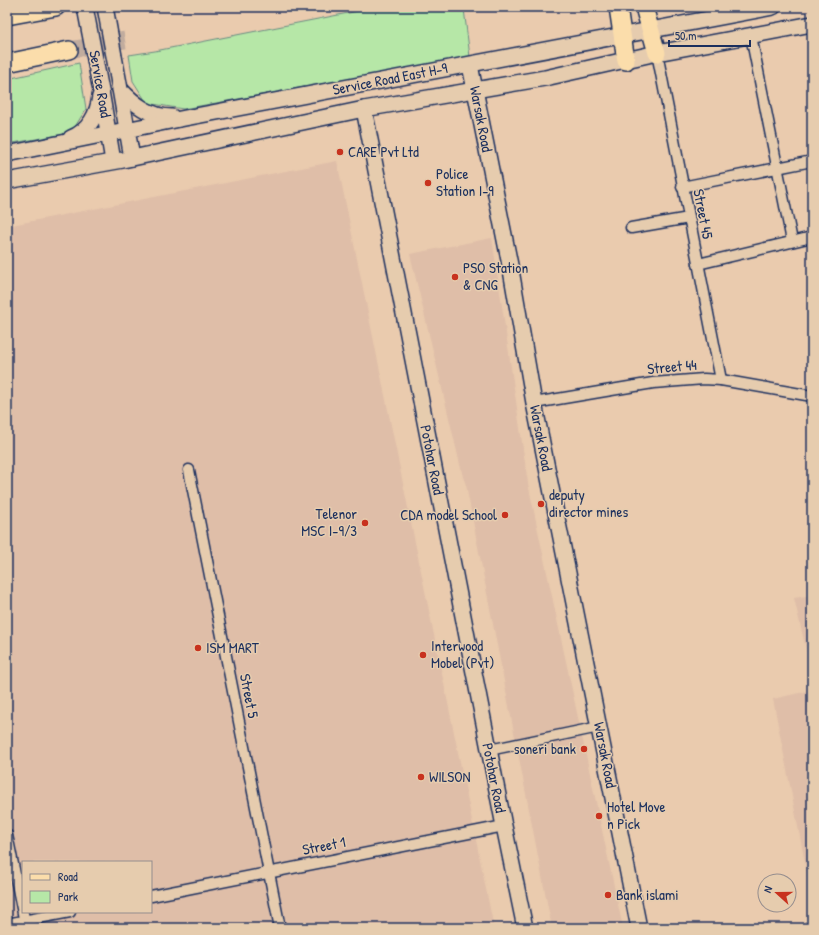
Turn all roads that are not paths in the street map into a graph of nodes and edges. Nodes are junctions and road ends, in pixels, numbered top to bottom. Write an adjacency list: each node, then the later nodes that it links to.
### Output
1 (56, 7): 7 (main road)
2 (85, 7): 19 (street, Service Road, bridge)
3 (104, 7): 17 (street, Service Road, bridge)
4 (618, 7): 10 (main road)
5 (644, 7): 9 (main road)
6 (773, 7): 9 (street, Service Road East H-9)
7 (7, 16)
8 (812, 24): 11 (street, Service Road East H-9)
9 (650, 31): 10 (street, Service Road East H-9); 13 (main road)
10 (621, 36): 14 (main road); 16 (street, Service Road East H-9)
11 (751, 36): 13 (street, Service Road East H-9); 28 (street)
12 (69, 50): 15 (main road)
13 (657, 53): 14 (street, Service Road East H-9); 30 (street, Street 45)
14 (626, 61): 18 (street, Service Road East H-9)
15 (7, 63)
16 (470, 64): 18 (street, Warsak Road); 21 (street, Service Road East H-9)
17 (120, 89): 21 (street); 22 (street, Service Road)
18 (475, 90): 20 (street, Service Road East H-9); 38 (street, Warsak Road)
19 (101, 91): 23 (street, Service Road); 24 (street)
20 (364, 109): 26 (street, Service Road East H-9); 41 (street, Potohar Road)
21 (185, 118): 22 (street, Service Road East H-9)
22 (127, 129): 23 (street, Service Road East H-9); 26 (street, Service Road)
23 (109, 133): 24 (street, Service Road East H-9); 26 (street, Service Road)
24 (62, 143): 25 (street, Service Road East H-9)
25 (7, 154)
26 (122, 159): 29 (street, Service Road East H-9)
27 (812, 161): 28 (street)
28 (778, 167): 30 (street); 34 (street)
29 (7, 181)
30 (682, 187): 31 (street, Street 45)
31 (689, 218): 32 (street); 35 (street, Street 45)
32 (631, 228)
33 (812, 237): 34 (street)
34 (792, 241): 35 (street)
35 (698, 264): 36 (street, Street 45)
36 (722, 380): 37 (street, Street 44); 38 (street, Street 44)
37 (812, 396)
38 (534, 403): 40 (street, Warsak Road)
39 (189, 470): 44 (street, Street 5)
40 (599, 727): 41 (street); 54 (street, Warsak Road)
41 (489, 750): 42 (street, Potohar Road)
42 (504, 826): 44 (street, Street 1); 53 (street, Potohar Road)
43 (7, 835): 46 (street)
44 (269, 873): 45 (street, Street 1); 52 (street, Street 5)
45 (152, 896)
46 (22, 909)
47 (23, 913): 50 (street)
48 (66, 913): 50 (street)
49 (7, 924): 50 (street)
50 (25, 924)
51 (812, 927): 55 (street)
52 (280, 928)
53 (525, 928)
54 (640, 928)
55 (808, 928)

